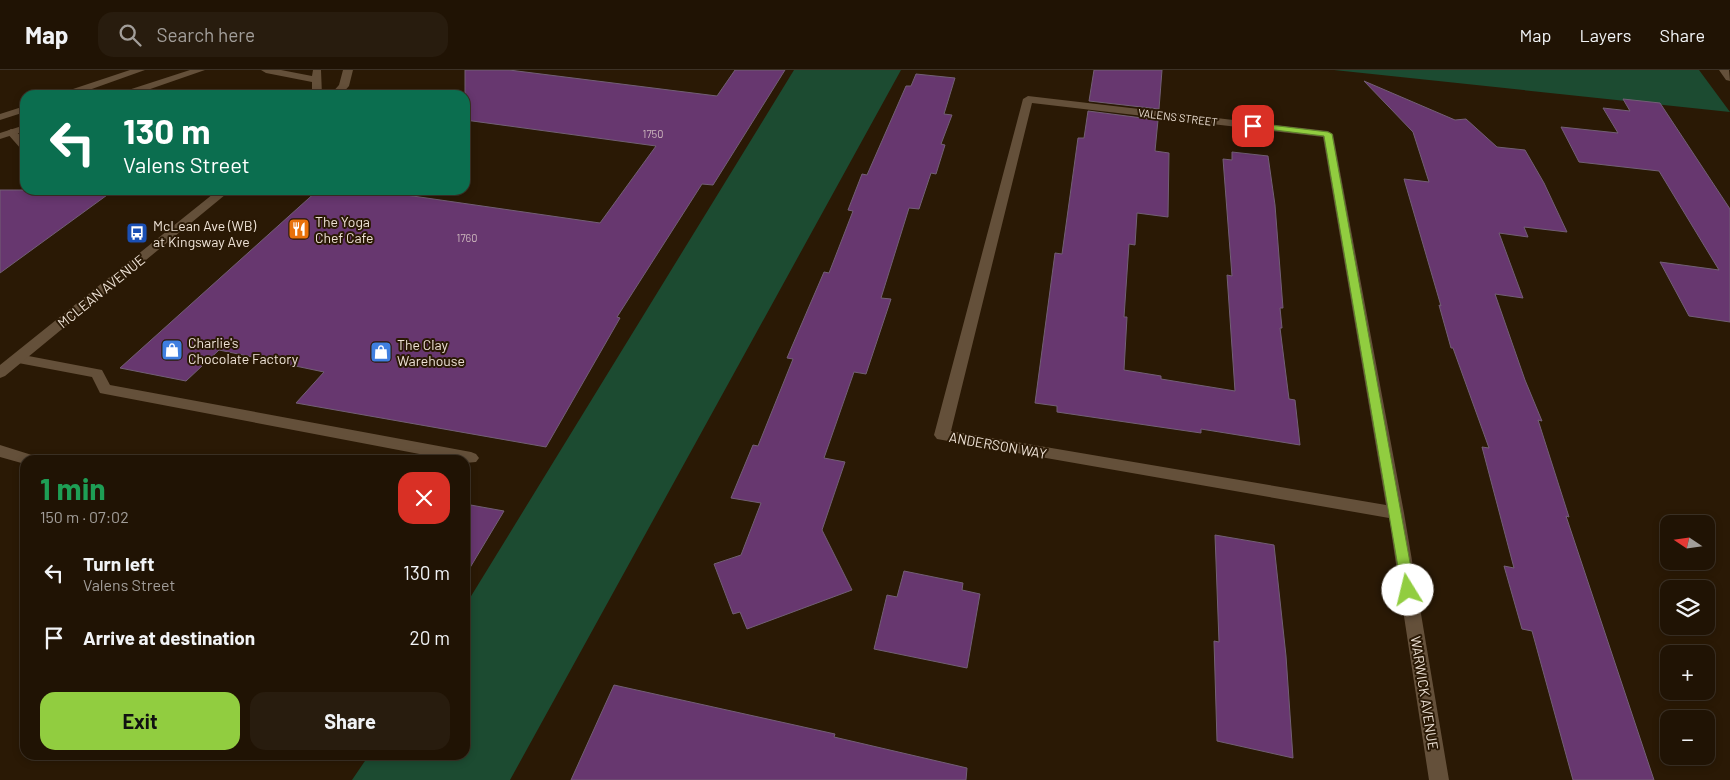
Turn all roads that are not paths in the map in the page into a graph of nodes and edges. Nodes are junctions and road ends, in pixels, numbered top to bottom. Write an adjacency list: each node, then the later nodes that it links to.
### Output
1 (140, 70): 8 (street)
2 (200, 70): 9 (street)
3 (266, 70): 6 (street)
4 (348, 70): 11 (street)
5 (1724, 70): 7 (street)
6 (317, 75): 10 (street)
7 (1730, 78)
8 (80, 90)
9 (138, 90)
10 (317, 90)
11 (340, 90)
12 (1028, 100): 17 (street, VALENS STREET); 26 (street, ANDERSON WAY)
13 (20, 111): 14 (street)
14 (0, 117)
15 (20, 129): 16 (street)
16 (11, 132): 18 (street); 19 (street)
17 (1328, 134): 26 (street, WARWICK AVENUE)
18 (0, 136)
19 (20, 142)
20 (220, 195): 21 (street, MCLEAN AVENUE)
21 (18, 359): 22 (street, MCLEAN AVENUE); 24 (street)
22 (0, 374)
23 (0, 451): 25 (street)
24 (455, 455)
25 (20, 457)
26 (1396, 513): 27 (street, WARWICK AVENUE)
27 (1439, 780)

